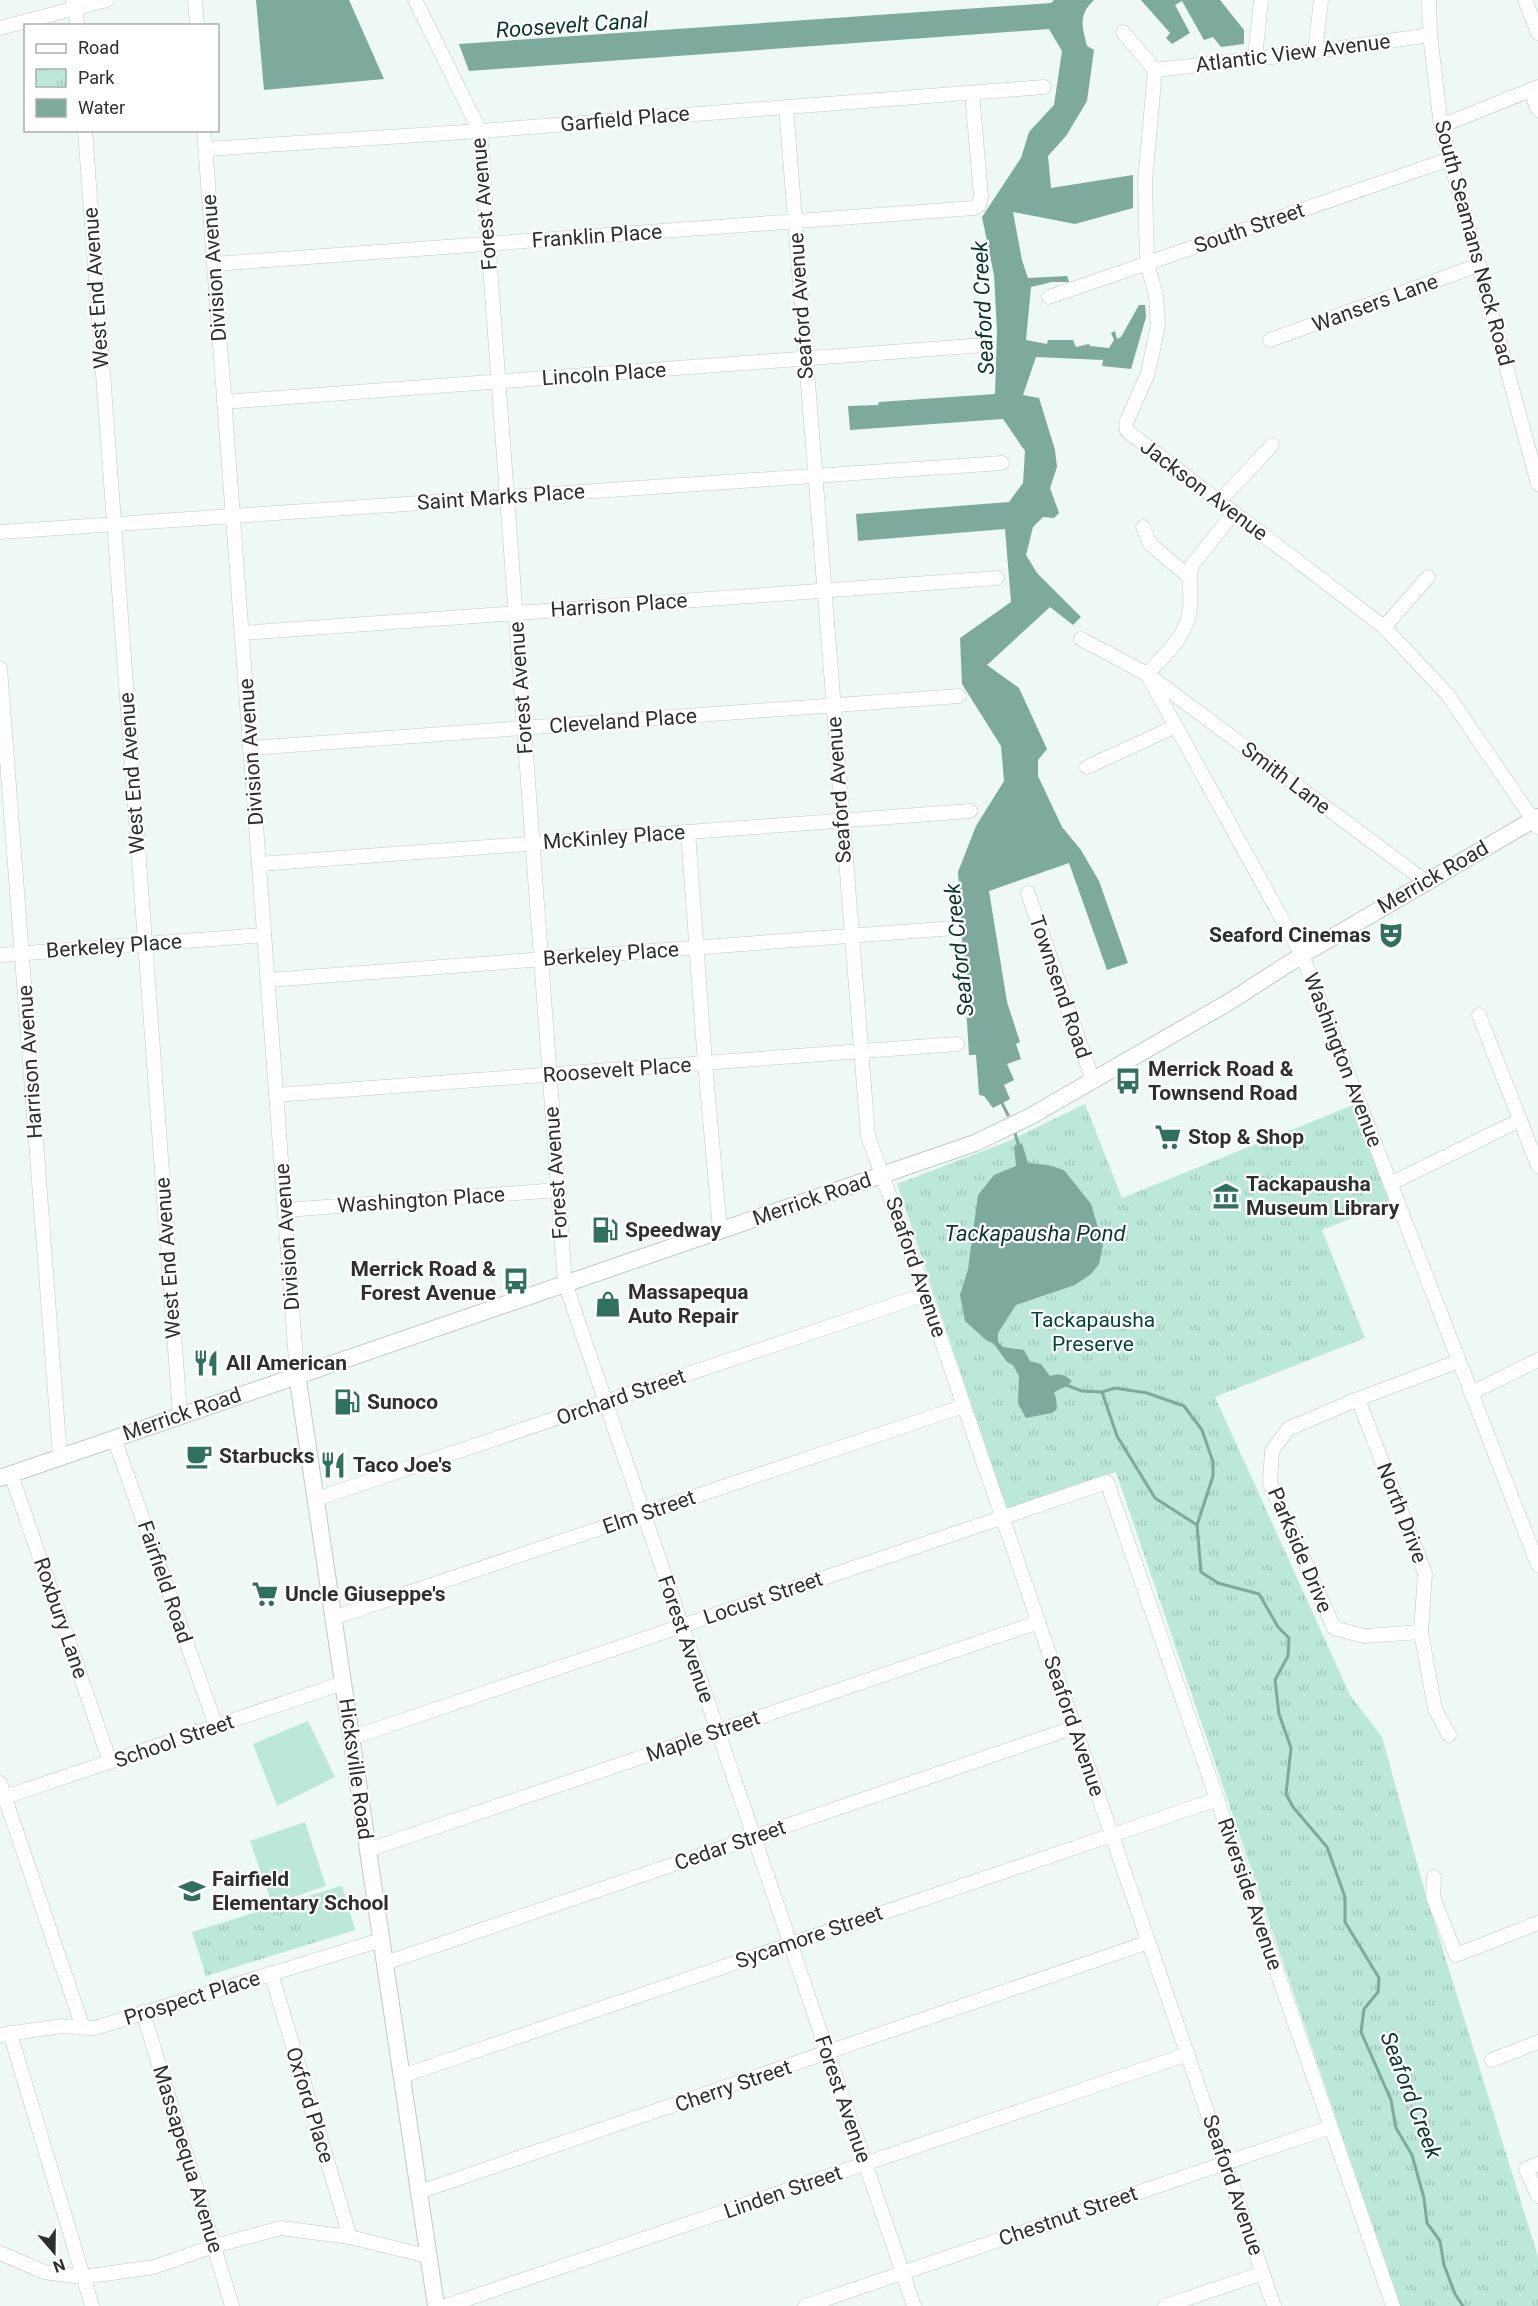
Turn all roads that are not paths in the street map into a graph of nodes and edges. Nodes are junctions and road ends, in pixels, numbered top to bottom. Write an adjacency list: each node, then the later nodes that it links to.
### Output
1 (107, 0): 8 (street)
2 (195, 0): 10 (street)
3 (415, 0): 24 (street, Forest Avenue)
4 (1261, 0): 16 (street)
5 (1321, 0): 15 (street)
6 (1429, 0): 14 (street, South Seamans Neck Road)
7 (1525, 0): 13 (street)
8 (74, 4): 9 (street); 11 (street)
9 (77, 24)
10 (196, 24)
11 (0, 28)
12 (1123, 32): 17 (street)
13 (1538, 33)
14 (1430, 35): 15 (street, Atlantic View Avenue); 23 (street, South Seamans Neck Road)
15 (1315, 52): 16 (street, Atlantic View Avenue)
16 (1255, 58): 17 (street, Atlantic View Avenue)
17 (1155, 69): 31 (street, Jackson Avenue)
18 (1044, 87): 20 (street, Garfield Place)
19 (1534, 88): 22 (street); 23 (street)
20 (972, 93): 21 (street, Garfield Place); 29 (street, Franklin Place)
21 (786, 106): 24 (street, Garfield Place); 29 (street, Seaford Avenue)
22 (1538, 110)
23 (1441, 126): 28 (street, South Seamans Neck Road)
24 (480, 131): 27 (street, Garfield Place); 30 (street, Forest Avenue)
25 (85, 132): 49 (street, West End Avenue)
26 (204, 132): 27 (street, Division Avenue)
27 (206, 149): 32 (street, Division Avenue)
28 (1450, 159): 31 (street, South Street); 33 (street, South Seamans Neck Road)
29 (795, 222): 30 (street, Franklin Place); 37 (street, Seaford Avenue)
30 (488, 244): 32 (street, Franklin Place); 38 (street, Forest Avenue)
31 (1147, 263): 34 (street, South Street); 46 (street, Jackson Avenue)
32 (214, 264): 39 (street, Division Avenue)
33 (1479, 265): 35 (street, Wansers Lane); 41 (street, South Seamans Neck Road)
34 (1049, 297)
35 (1270, 340)
36 (984, 345): 37 (street, Lincoln Place)
37 (806, 359): 38 (street, Lincoln Place); 43 (street, Seaford Avenue)
38 (498, 381): 39 (street, Lincoln Place); 45 (street, Forest Avenue)
39 (224, 402): 48 (street, Division Avenue)
40 (1272, 445): 46 (street)
41 (1533, 446): 44 (street, South Seamans Neck Road)
42 (1002, 463): 43 (street, Saint Marks Place)
43 (815, 476): 45 (street, Saint Marks Place); 55 (street, Seaford Avenue)
44 (1538, 484)
45 (507, 497): 48 (street, Saint Marks Place); 56 (street, Forest Avenue)
46 (1219, 502): 47 (street, Jackson Avenue)
47 (1234, 513): 52 (street); 57 (street, Jackson Avenue)
48 (233, 516): 49 (street, Saint Marks Place); 58 (street, Division Avenue)
49 (114, 524): 51 (street, Saint Marks Place); 79 (street, West End Avenue)
50 (1143, 527): 52 (street)
51 (0, 532)
52 (1188, 576): 61 (street)
53 (1428, 577): 57 (street)
54 (997, 578): 55 (street, Harrison Place)
55 (824, 591): 56 (street, Harrison Place); 63 (street, Seaford Avenue)
56 (515, 613): 58 (street, Harrison Place); 65 (street, Forest Avenue)
57 (1384, 627): 70 (street, Jackson Avenue)
58 (242, 633): 66 (street, Division Avenue)
59 (1082, 639): 61 (street, Smith Lane)
60 (0, 668): 81 (street, Harrison Avenue)
61 (1147, 674): 64 (street, Washington Avenue); 74 (street, Smith Lane)
62 (959, 696): 63 (street, Cleveland Place)
63 (833, 705): 65 (street, Cleveland Place); 69 (street, Seaford Avenue)
64 (1174, 727): 67 (street); 82 (street, Washington Avenue)
65 (524, 728): 66 (street, Cleveland Place); 72 (street, Forest Avenue)
66 (250, 748): 73 (street, Division Avenue)
67 (1088, 767)
68 (970, 811): 69 (street, McKinley Place)
69 (842, 820): 71 (street, McKinley Place); 78 (street, Seaford Avenue)
70 (1537, 821): 74 (main road, Merrick Road)
71 (688, 832): 72 (street, McKinley Place); 80 (street)
72 (532, 843): 73 (street, McKinley Place); 84 (street, Forest Avenue)
73 (259, 864): 77 (street, Division Avenue)
74 (1425, 881): 82 (main road, Merrick Road)
75 (1028, 893): 91 (street, Townsend Road)
76 (954, 928): 78 (street, Berkeley Place)
77 (264, 935): 79 (street, Berkeley Place); 85 (street, Division Avenue)
78 (851, 936): 80 (street, Berkeley Place); 88 (street, Seaford Avenue)
79 (145, 944): 81 (street, Berkeley Place); 109 (street, West End Avenue)
80 (696, 949): 84 (street, Berkeley Place); 89 (street)
81 (22, 953): 83 (street, Berkeley Place); 111 (street, Harrison Avenue)
82 (1302, 954): 91 (main road, Merrick Road); 96 (street, Washington Avenue)
83 (0, 955)
84 (541, 959): 85 (street, Berkeley Place); 90 (street, Forest Avenue)
85 (268, 980): 92 (street, Division Avenue)
86 (1479, 1015): 93 (street)
87 (957, 1044): 88 (street, Roosevelt Place)
88 (860, 1052): 89 (street, Roosevelt Place); 95 (street, Seaford Avenue)
89 (705, 1063): 90 (street, Roosevelt Place); 99 (street)
90 (549, 1075): 92 (street, Roosevelt Place); 97 (street, Forest Avenue)
91 (1093, 1081): 95 (main road, Merrick Road)
92 (276, 1095): 98 (street, Division Avenue)
93 (1520, 1120): 94 (street); 96 (street)
94 (1538, 1166)
95 (883, 1175): 99 (main road, Merrick Road); 101 (street, Seaford Avenue)
96 (1390, 1184): 103 (street, Washington Avenue)
97 (558, 1190): 98 (street, Washington Place); 100 (street, Forest Avenue)
98 (285, 1210): 104 (street, Division Avenue)
99 (720, 1230): 100 (main road, Merrick Road)
100 (565, 1283): 104 (main road, Merrick Road); 107 (street, Forest Avenue)
101 (926, 1294): 107 (street, Orchard Street); 108 (street, Seaford Avenue)
102 (1538, 1360): 105 (street)
103 (1459, 1361): 105 (street, Washington Avenue); 106 (street, Parkside Drive)
104 (297, 1374): 109 (main road, Merrick Road); 114 (main road, Hicksville Road)
105 (1472, 1393): 117 (street, Washington Avenue)
106 (1358, 1399): 121 (street, North Drive); 121 (street, Parkside Drive)
107 (605, 1402): 114 (street, Orchard Street); 115 (street, Forest Avenue)
108 (964, 1406): 115 (street, Elm Street); 116 (street, Seaford Avenue)
109 (180, 1415): 110 (main road, Merrick Road)
110 (114, 1438): 111 (main road, Merrick Road); 123 (street, Fairfield Road)
111 (60, 1457): 112 (main road, Merrick Road)
112 (5, 1476): 128 (street, Roxbury Lane)
113 (1107, 1482): 116 (street, Locust Street); 131 (street, Riverside Avenue)
114 (316, 1499): 118 (main road, Hicksville Road)
115 (643, 1514): 118 (street, Elm Street); 120 (street, Forest Avenue)
116 (1002, 1516): 119 (street, Seaford Avenue); 120 (street, Locust Street)
117 (1537, 1560)
118 (333, 1618): 122 (main road, Hicksville Road)
119 (1039, 1622): 124 (street, Seaford Avenue); 125 (street, Maple Street)
120 (681, 1626): 125 (street, Forest Avenue); 127 (street, Locust Street)
121 (1421, 1632): 126 (street, North Drive)
122 (343, 1683): 123 (street, School Street); 127 (main road, Hicksville Road)
123 (216, 1726): 128 (street, School Street)
124 (1075, 1727): 132 (street, Seaford Avenue); 133 (street, Cedar Street)
125 (717, 1731): 133 (street, Forest Avenue); 134 (street, Maple Street)
126 (1449, 1735)
127 (351, 1738): 134 (main road, Hicksville Road)
128 (110, 1762): 130 (street, School Street)
129 (0, 1783): 130 (street)
130 (5, 1797): 143 (street)
131 (1218, 1799): 132 (street, Sycamore Street); 150 (street, Riverside Avenue)
132 (1112, 1834): 138 (street, Seaford Avenue); 139 (street, Sycamore Street)
133 (753, 1836): 139 (street, Forest Avenue); 140 (street, Cedar Street)
134 (368, 1850): 137 (main road, Hicksville Road)
135 (1434, 1877): 136 (street)
136 (1538, 1923)
137 (381, 1940): 140 (main road, Hicksville Road); 141 (street, Prospect Place)
138 (1149, 1942): 146 (street, Cherry Street); 147 (street, Seaford Avenue)
139 (790, 1944): 146 (street, Forest Avenue); 149 (street, Sycamore Street)
140 (385, 1963): 149 (main road, Hicksville Road)
141 (271, 1973): 142 (street, Prospect Place); 156 (street, Oxford Place)
142 (143, 2012): 143 (street, Prospect Place); 157 (street, Massapequa Avenue)
143 (83, 2028): 144 (street, Prospect Place)
144 (5, 2034): 162 (street)
145 (1538, 2042): 148 (street)
146 (827, 2054): 152 (street, Forest Avenue); 154 (street, Cherry Street)
147 (1188, 2054): 151 (street, Seaford Avenue); 152 (street, Linden Street)
148 (1492, 2060)
149 (402, 2076): 154 (main road, Hicksville Road)
150 (1331, 2127): 151 (street, Chestnut Street); 171 (street, Riverside Avenue)
151 (1225, 2162): 160 (street, Chestnut Street); 161 (street, Seaford Avenue)
152 (865, 2164): 160 (street, Forest Avenue); 166 (street, Linden Street)
153 (1532, 2167): 155 (street)
154 (419, 2192): 159 (main road, Hicksville Road)
155 (1538, 2196)
156 (350, 2237): 157 (street); 159 (street)
157 (214, 2247): 162 (street); 164 (street, Massapequa Avenue)
158 (0, 2253): 162 (street)
159 (427, 2256): 165 (main road, Hicksville Road)
160 (902, 2272): 167 (street, Chestnut Street); 168 (street, Forest Avenue)
161 (1263, 2272): 169 (street); 170 (street, Seaford Avenue)
162 (83, 2277): 163 (street)
163 (92, 2306)
164 (232, 2306)
165 (436, 2306)
166 (446, 2306)
167 (805, 2306)
168 (914, 2306)
169 (1165, 2306)
170 (1274, 2306)
171 (1393, 2306)

